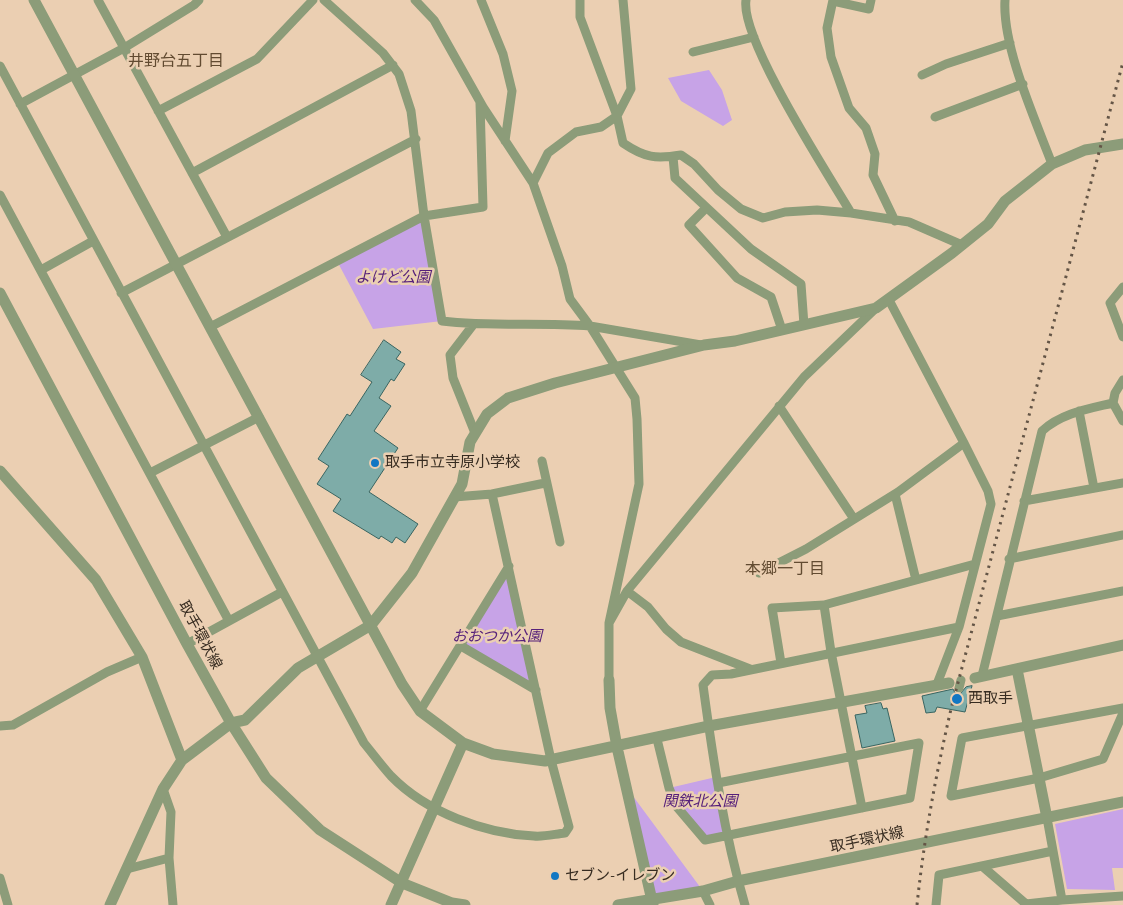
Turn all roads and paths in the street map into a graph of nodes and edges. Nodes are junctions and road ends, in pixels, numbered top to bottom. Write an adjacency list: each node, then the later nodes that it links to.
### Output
1 (34, 0): 20 (street)
2 (98, 0): 16 (street)
3 (199, 0): 16 (street)
4 (313, 0): 25 (street)
5 (324, 0): 18 (street)
6 (415, 0): 23 (street)
7 (481, 0): 29 (street)
8 (580, 0): 26 (street)
9 (623, 0): 26 (street)
10 (746, 0): 14 (street)
11 (833, 0): 12 (street); 39 (street)
12 (871, 0)
13 (1005, 0): 15 (street)
14 (754, 37): 17 (street); 37 (street)
15 (1010, 43): 21 (street); 22 (street)
16 (124, 48): 20 (street); 25 (street)
17 (693, 52)
18 (392, 65): 28 (street); 33 (street)
19 (0, 66): 24 (street)
20 (74, 75): 24 (street); 43 (street)
21 (922, 75)
22 (1023, 84): 27 (street); 32 (street)
23 (480, 100): 29 (street); 38 (street)
24 (20, 104): 41 (street)
25 (158, 111): 33 (street)
26 (617, 116): 31 (street); 34 (street)
27 (935, 118)
28 (416, 139): 38 (street); 40 (street)
29 (505, 140): 34 (street)
30 (1123, 144): 32 (street)
31 (673, 157): 36 (street); 37 (street)
32 (1052, 164): 42 (street)
33 (192, 173): 40 (street)
34 (533, 183): 52 (street)
35 (0, 196): 44 (street)
36 (706, 208): 51 (street); 54 (street)
37 (851, 213): 39 (street)
38 (424, 216): 50 (street); 53 (street)
39 (895, 221): 42 (street)
40 (227, 237): 43 (street)
41 (94, 240): 44 (street); 47 (street)
42 (962, 245): 48 (street)
43 (175, 265): 47 (street); 53 (street)
44 (41, 270): 69 (street)
45 (1123, 287): 55 (street)
46 (0, 293): 94 (street, 取手環状線)
47 (121, 293): 66 (street)
48 (889, 300): 49 (street); 65 (street)
49 (876, 308): 51 (street); 60 (street)
50 (473, 324): 52 (street); 64 (street)
51 (804, 325): 54 (street)
52 (590, 326): 56 (street); 57 (street)
53 (210, 327): 62 (street)
54 (782, 330): 56 (street)
55 (1122, 331)
56 (704, 345): 57 (street)
57 (617, 368): 64 (street); 91 (street)
58 (1123, 380): 59 (street)
59 (1113, 403): 61 (street); 63 (street)
60 (779, 406): 77 (street); 85 (street)
61 (1079, 411): 72 (street); 76 (street)
62 (259, 417): 66 (street); 92 (street)
63 (1123, 421)
64 (476, 433): 75 (street)
65 (964, 443): 74 (street); 81 (street)
66 (204, 445): 69 (street); 87 (street)
67 (542, 461): 70 (street)
68 (0, 471): 98 (street)
69 (150, 473): 90 (street)
70 (545, 483): 73 (street); 79 (street)
71 (1123, 483): 72 (street)
72 (1094, 488): 76 (street)
73 (492, 494): 75 (street); 82 (street)
74 (895, 494): 77 (street); 84 (street)
75 (454, 497): 92 (street)
76 (1024, 501): 80 (street)
77 (854, 519): 83 (street)
78 (1123, 535): 80 (street)
79 (560, 542)
80 (1009, 559): 89 (street)
81 (976, 564): 84 (street); 93 (street)
82 (509, 566): 96 (street); 107 (street)
83 (760, 573)
84 (916, 580): 88 (street)
85 (628, 591): 91 (street); 101 (street)
86 (1123, 591): 89 (street)
87 (282, 592): 90 (street); 99 (street)
88 (824, 605): 97 (street); 100 (street)
89 (997, 616): 103 (street)
90 (230, 621): 94 (street)
91 (609, 623): 104 (street)
92 (370, 625): 99 (street); 110 (street)
93 (959, 627): 97 (street); 105 (street)
94 (188, 644): 112 (street, 取手環状線)
95 (1123, 645): 102 (street)
96 (461, 646): 107 (street); 110 (street)
97 (831, 652): 100 (street); 108 (street)
98 (142, 657): 114 (street); 120 (street)
99 (318, 657): 112 (street); 126 (street)
100 (781, 663): 101 (street)
101 (751, 669): 115 (street)
102 (1017, 669): 103 (street); 113 (street)
103 (978, 677)
104 (609, 680): 118 (street)
105 (937, 684): 106 (street); 108 (street)
106 (957, 684)
107 (536, 690): 121 (street)
108 (840, 703): 115 (street); 119 (street)
109 (1123, 708): 113 (street)
110 (420, 712): 117 (street)
111 (1123, 713): 122 (street)
112 (231, 723): 120 (street); 136 (street, 取手環状線)
113 (1028, 725): 122 (street); 122 (street)
114 (0, 726)
115 (709, 726): 116 (street); 123 (street)
116 (657, 739): 118 (street); 129 (street)
117 (463, 743): 121 (street); 126 (street)
118 (617, 747): 121 (street); 140 (street)
119 (852, 756): 123 (street); 127 (street); 127 (street)
120 (182, 760): 124 (street)
121 (551, 760): 126 (street)
122 (1040, 778): 128 (street)
123 (718, 783): 129 (street)
124 (163, 789): 131 (street); 133 (street)
125 (1123, 802): 128 (street, 取手環状線)
126 (434, 806): 136 (street)
127 (862, 808): 129 (street)
128 (1047, 818): 130 (street); 135 (street, 取手環状線)
129 (728, 835): 135 (street)
130 (1053, 851): 132 (street); 139 (street)
131 (169, 858): 133 (street); 143 (street)
132 (982, 866): 139 (street); 149 (street)
133 (127, 868): 142 (street)
134 (0, 878): 141 (street)
135 (738, 881): 137 (street, 取手環状線); 148 (street)
136 (402, 883): 144 (street); 145 (street, 取手環状線)
137 (703, 891): 140 (street, 取手環状線); 147 (street)
138 (1123, 896): 139 (street)
139 (1062, 900)
140 (653, 903): 146 (street, 取手環状線)
141 (8, 905)
142 (110, 905)
143 (173, 905)
144 (391, 905)
145 (465, 905)
146 (618, 905)
147 (710, 905)
148 (745, 905)
149 (936, 905)

